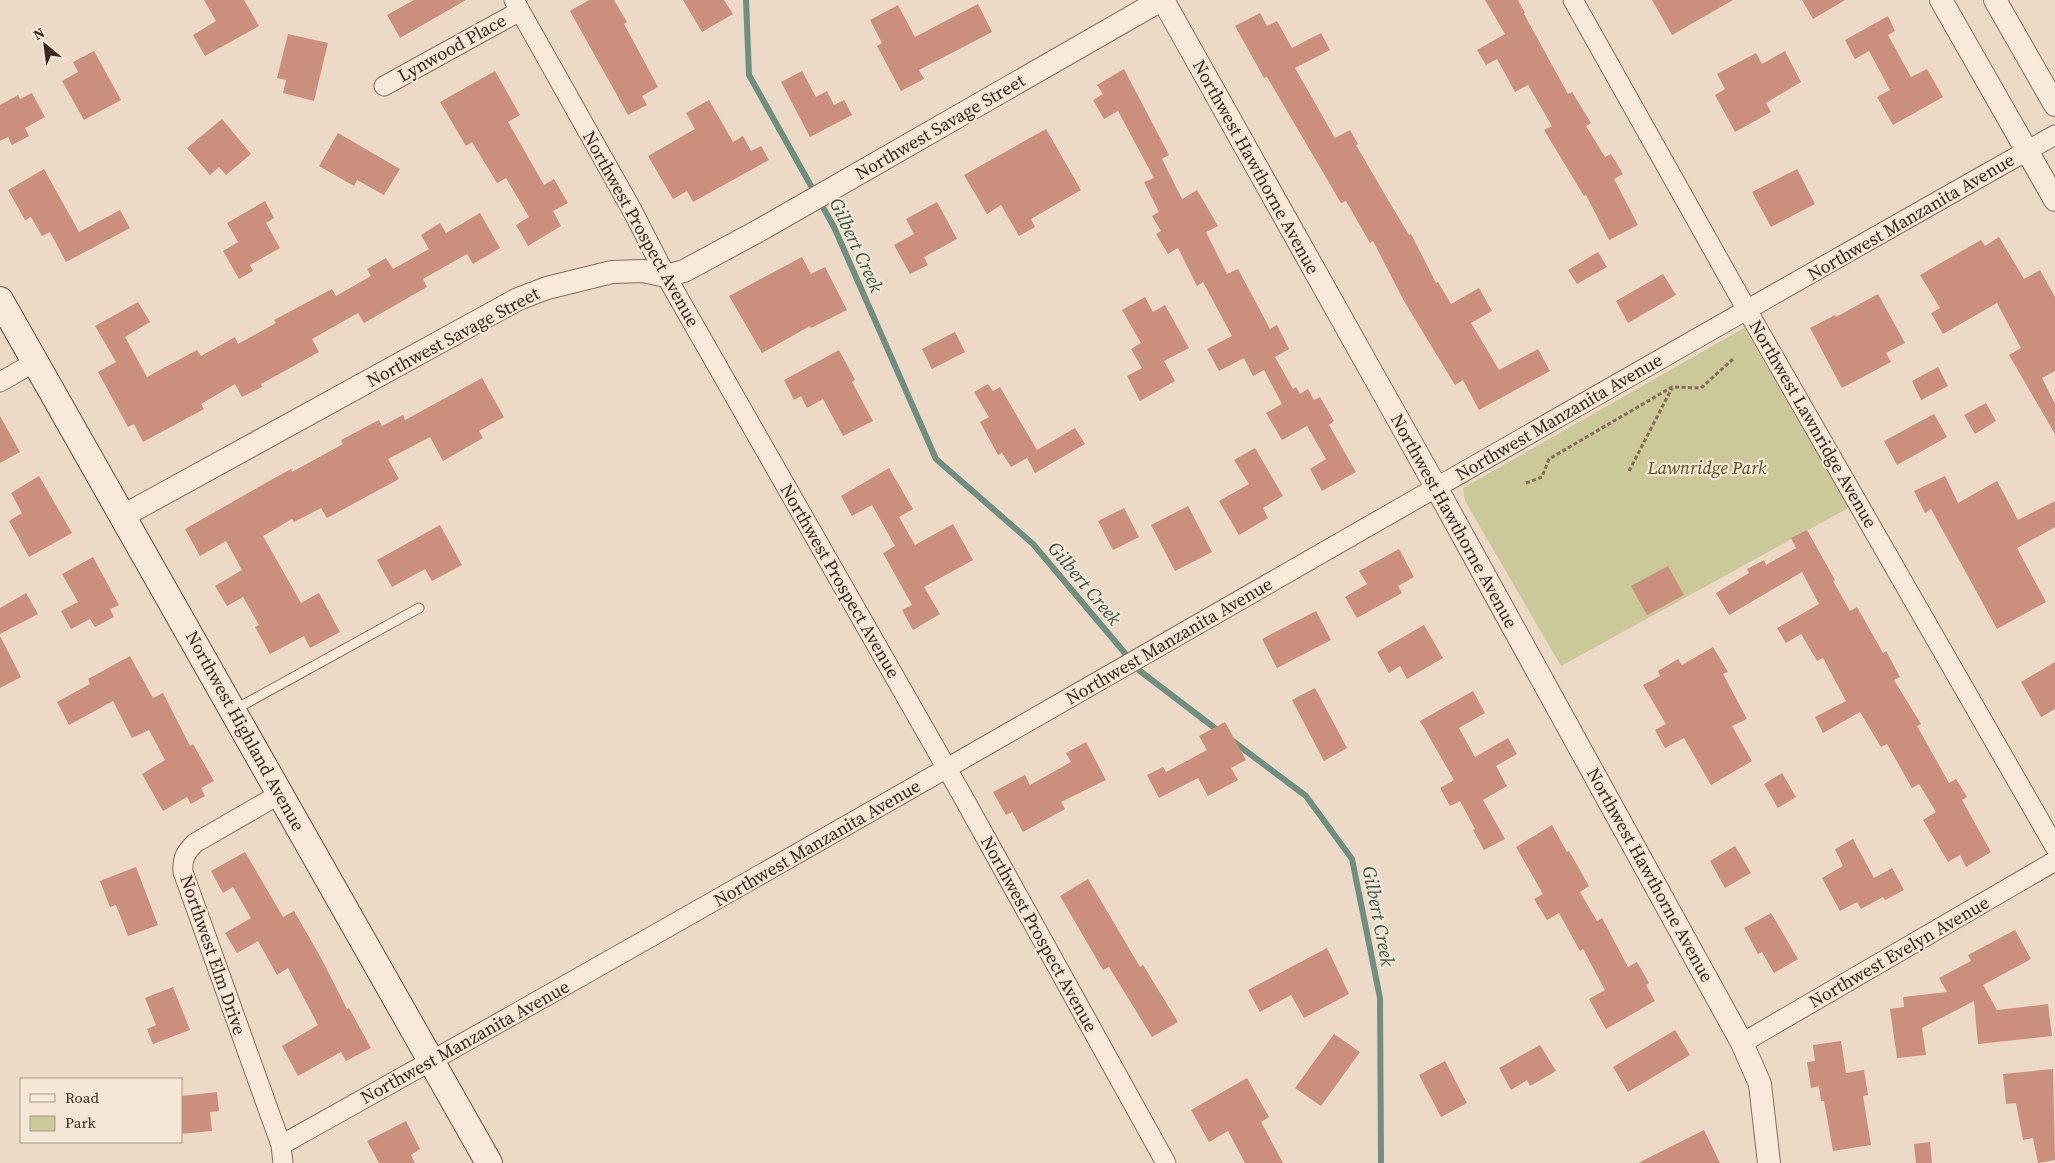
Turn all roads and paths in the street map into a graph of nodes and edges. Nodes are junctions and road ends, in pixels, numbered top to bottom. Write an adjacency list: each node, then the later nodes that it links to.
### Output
1 (1162, 0): 11 (street, Northwest Savage Street); 20 (street, Northwest Hawthorne Avenue)
2 (1573, 0): 13 (street, Northwest Lawnridge Avenue)
3 (1941, 0): 9 (street)
4 (1995, 0): 7 (street)
5 (517, 5): 6 (street, Lynwood Place); 11 (street, Northwest Prospect Avenue)
6 (384, 86)
7 (2055, 105)
8 (2055, 135): 9 (street, Northwest Manzanita Avenue)
9 (2027, 151): 10 (street); 13 (street, Northwest Manzanita Avenue)
10 (2055, 200)
11 (666, 276): 21 (street, Northwest Savage Street); 24 (street, Northwest Prospect Avenue)
12 (0, 300): 15 (main road, Northwest Highland Avenue)
13 (1748, 310): 20 (street, Northwest Manzanita Avenue); 26 (street, Northwest Lawnridge Avenue)
14 (1733, 359): 17 (path)
15 (35, 362): 16 (street); 21 (main road, Northwest Highland Avenue)
16 (0, 382)
17 (1672, 387): 18 (path); 19 (path)
18 (1629, 471)
19 (1526, 483)
20 (1436, 488): 24 (street, Northwest Manzanita Avenue); 28 (street, Northwest Hawthorne Avenue)
21 (123, 516): 23 (main road, Northwest Highland Avenue)
22 (419, 608): 23 (lane)
23 (233, 710): 25 (main road, Northwest Highland Avenue)
24 (946, 769): 29 (street, Northwest Manzanita Avenue); 32 (street, Northwest Prospect Avenue)
25 (280, 794): 29 (main road, Northwest Highland Avenue); 30 (street, Northwest Elm Drive)
26 (2055, 847)
27 (2055, 861): 28 (street, Northwest Evelyn Avenue)
28 (1742, 1042): 33 (street, Northwest Hawthorne Avenue)
29 (431, 1062): 30 (street, Northwest Manzanita Avenue); 31 (main road, Northwest Highland Avenue)
30 (282, 1154)
31 (489, 1163)
32 (1166, 1163)
33 (1769, 1163)

